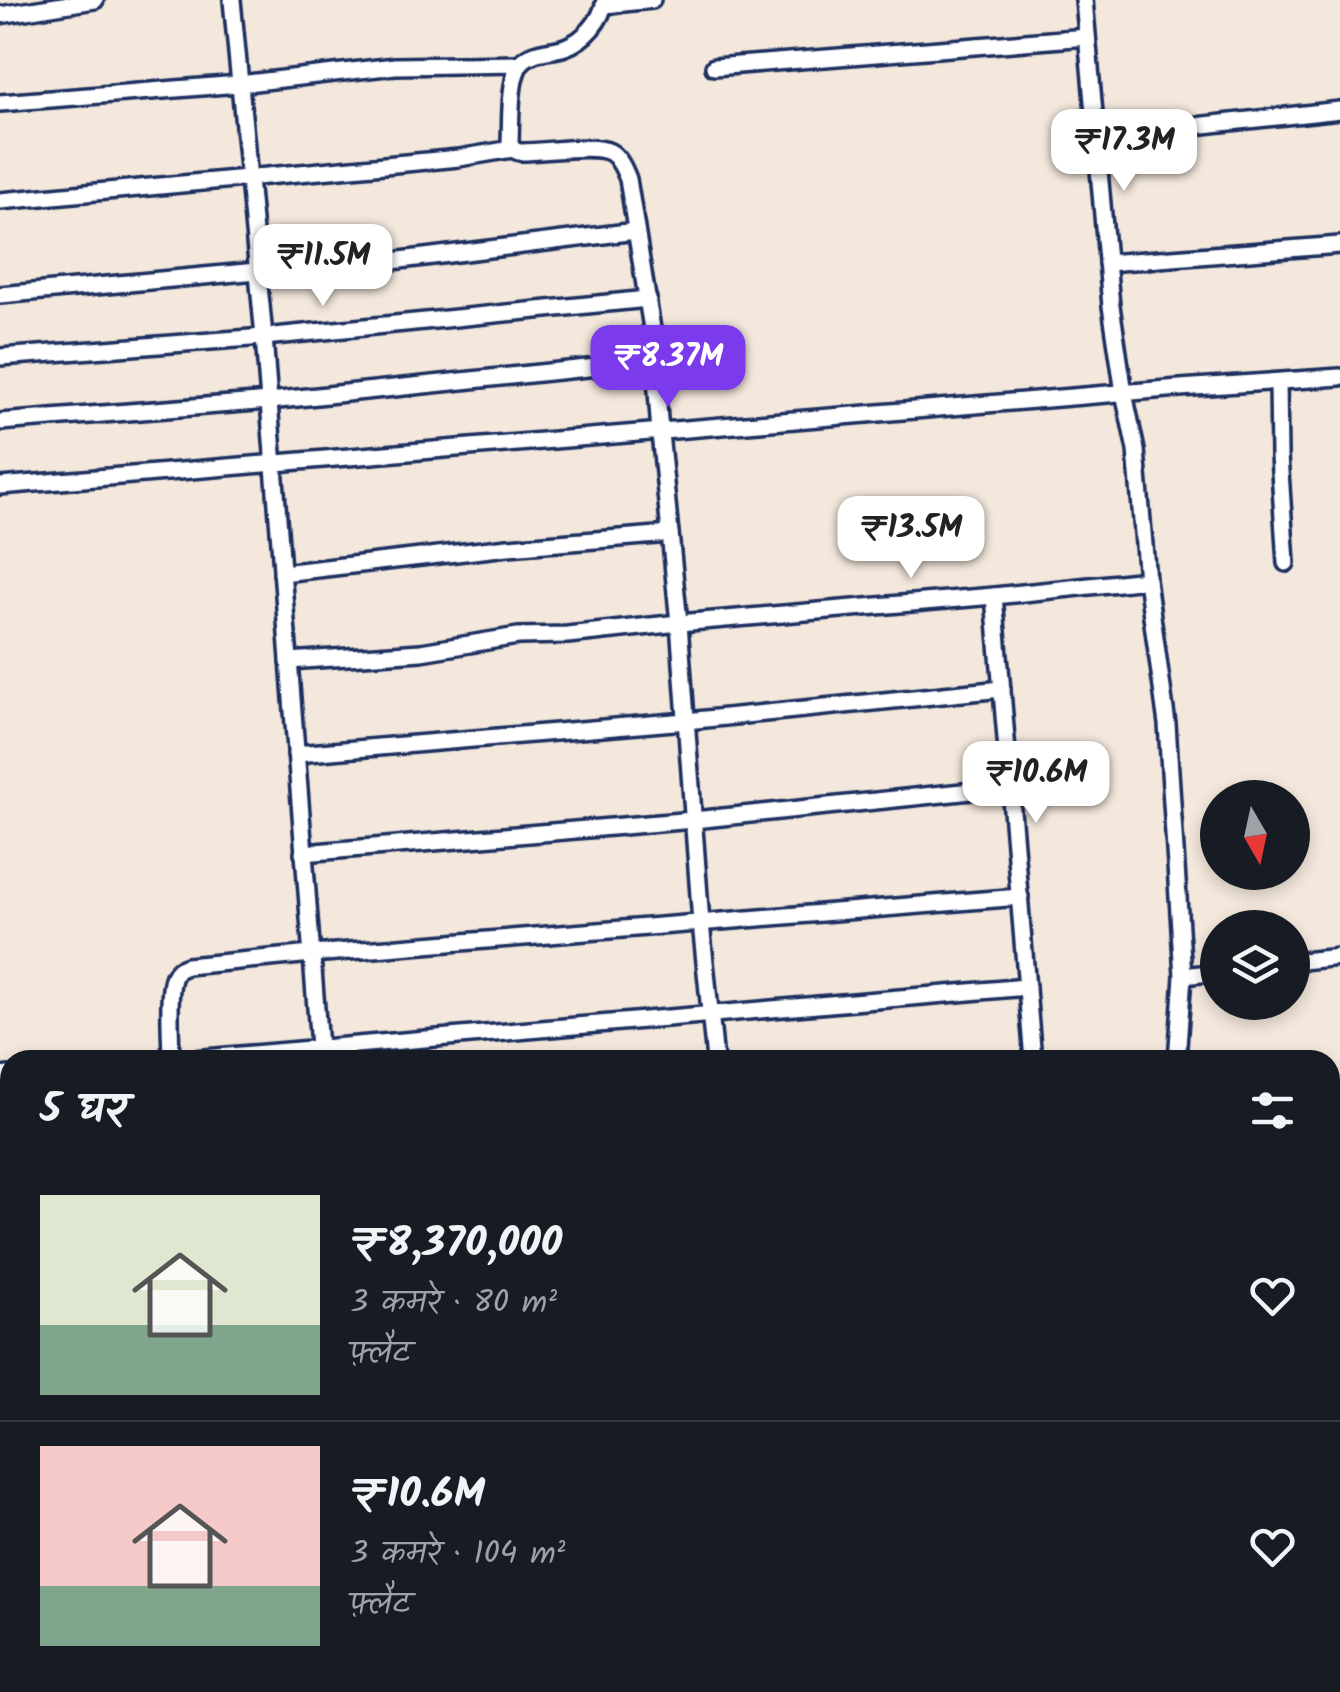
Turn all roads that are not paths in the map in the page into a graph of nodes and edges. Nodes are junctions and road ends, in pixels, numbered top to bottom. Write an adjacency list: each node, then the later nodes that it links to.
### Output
1 (96, 0): 6 (street)
2 (232, 0): 10 (street)
3 (652, 0): 5 (street)
4 (1084, 0): 7 (street)
5 (605, 2): 8 (street)
6 (8, 9)
7 (1088, 38): 9 (street); 13 (street)
8 (520, 64): 10 (street); 14 (street)
9 (714, 68)
10 (239, 84): 11 (street); 15 (street)
11 (0, 102)
12 (1340, 110): 13 (street)
13 (1096, 136): 19 (street)
14 (512, 149): 15 (street); 17 (street)
15 (248, 177): 16 (street); 20 (street)
16 (0, 201)
17 (636, 231): 20 (street); 22 (street)
18 (1340, 245): 19 (street)
19 (1107, 263): 28 (street)
20 (258, 271): 21 (street); 23 (street)
21 (0, 295)
22 (648, 299): 23 (street); 25 (street)
23 (264, 337): 24 (street); 29 (street)
24 (0, 358)
25 (655, 361): 29 (street); 31 (street)
26 (1340, 377): 27 (street)
27 (1278, 382): 28 (street); 35 (street)
28 (1124, 393): 31 (street); 37 (street)
29 (269, 400): 30 (street); 32 (street)
30 (0, 422)
31 (660, 433): 32 (street); 34 (street)
32 (274, 464): 33 (street); 36 (street)
33 (0, 486)
34 (670, 534): 36 (street); 39 (street)
35 (1286, 563)
36 (282, 573): 40 (street)
37 (1147, 580): 38 (street); 53 (street)
38 (994, 596): 39 (street); 41 (street)
39 (679, 622): 40 (street); 42 (street)
40 (288, 661): 43 (street)
41 (1002, 689): 42 (street); 44 (street)
42 (686, 721): 43 (street); 45 (street)
43 (296, 754): 46 (street)
44 (1010, 787): 45 (street); 47 (street)
45 (694, 820): 46 (street); 48 (street)
46 (303, 853): 49 (street)
47 (1020, 897): 48 (street); 54 (street)
48 (701, 924): 49 (street); 55 (street)
49 (312, 954): 56 (street); 57 (street)
50 (1340, 956): 51 (street)
51 (1310, 960)
52 (1200, 974): 53 (street)
53 (1183, 976): 61 (street)
54 (1027, 986): 55 (street); 60 (street)
55 (712, 1015): 58 (street); 59 (street)
56 (171, 1050)
57 (320, 1050)
58 (360, 1050)
59 (715, 1050)
60 (1032, 1050)
61 (1178, 1050)

